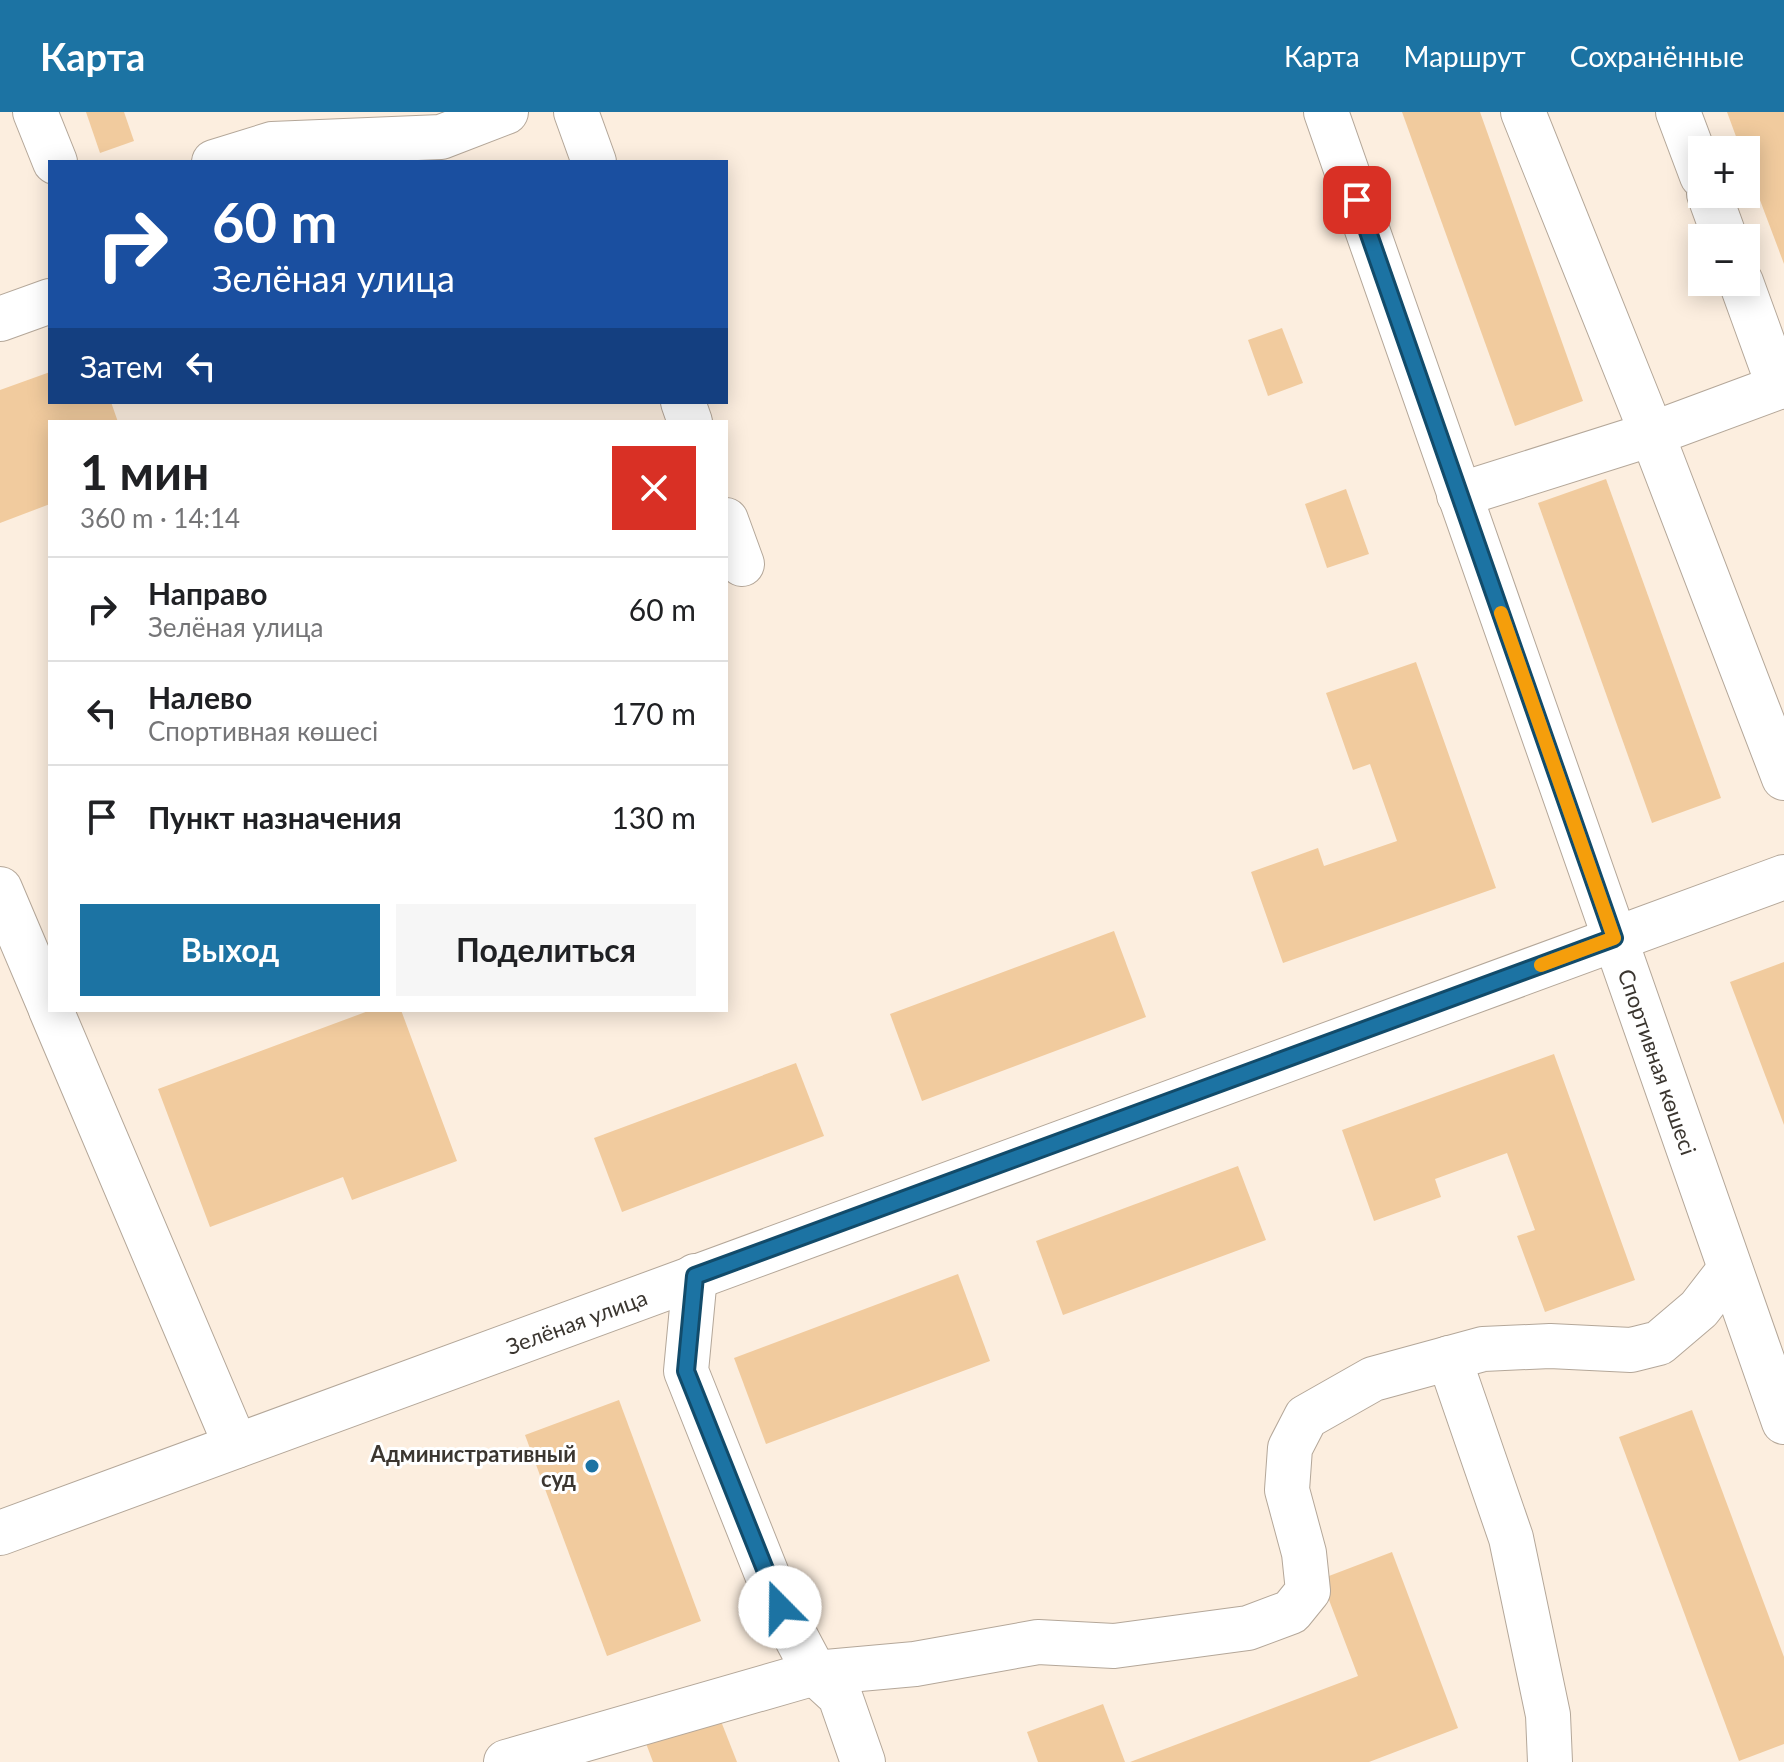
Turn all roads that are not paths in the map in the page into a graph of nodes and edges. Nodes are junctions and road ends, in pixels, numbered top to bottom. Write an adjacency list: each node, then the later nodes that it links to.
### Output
1 (35, 112): 10 (street)
2 (506, 112): 9 (street)
3 (576, 112): 12 (street)
4 (1326, 112): 18 (street, Спортивная көшесі)
5 (1523, 112): 17 (street)
6 (1678, 112): 8 (street)
7 (266, 128): 9 (street); 11 (street)
8 (1688, 139)
9 (428, 149)
10 (54, 160)
11 (217, 160)
12 (593, 160)
13 (1747, 296): 16 (street)
14 (48, 302): 15 (street)
15 (0, 319)
16 (1782, 386): 17 (street)
17 (1652, 434): 18 (street); 21 (street)
18 (1459, 495): 24 (street, Спортивная көшесі)
19 (728, 526): 20 (street)
20 (742, 564)
21 (1784, 778)
22 (1784, 877): 24 (street, Зелёная улица)
23 (0, 889): 25 (street)
24 (1614, 938): 27 (street, Спортивная көшесі); 28 (street, Зелёная улица)
25 (48, 1002)
26 (52, 1012): 31 (street)
27 (1730, 1269): 29 (street); 30 (street, Спортивная көшесі)
28 (695, 1276): 31 (street, Зелёная улица); 33 (street)
29 (1449, 1358): 33 (street); 36 (street)
30 (1784, 1422)
31 (236, 1446): 32 (street, Зелёная улица)
32 (0, 1533)
33 (815, 1673): 34 (street); 35 (street)
34 (506, 1762)
35 (863, 1762)
36 (1550, 1762)

